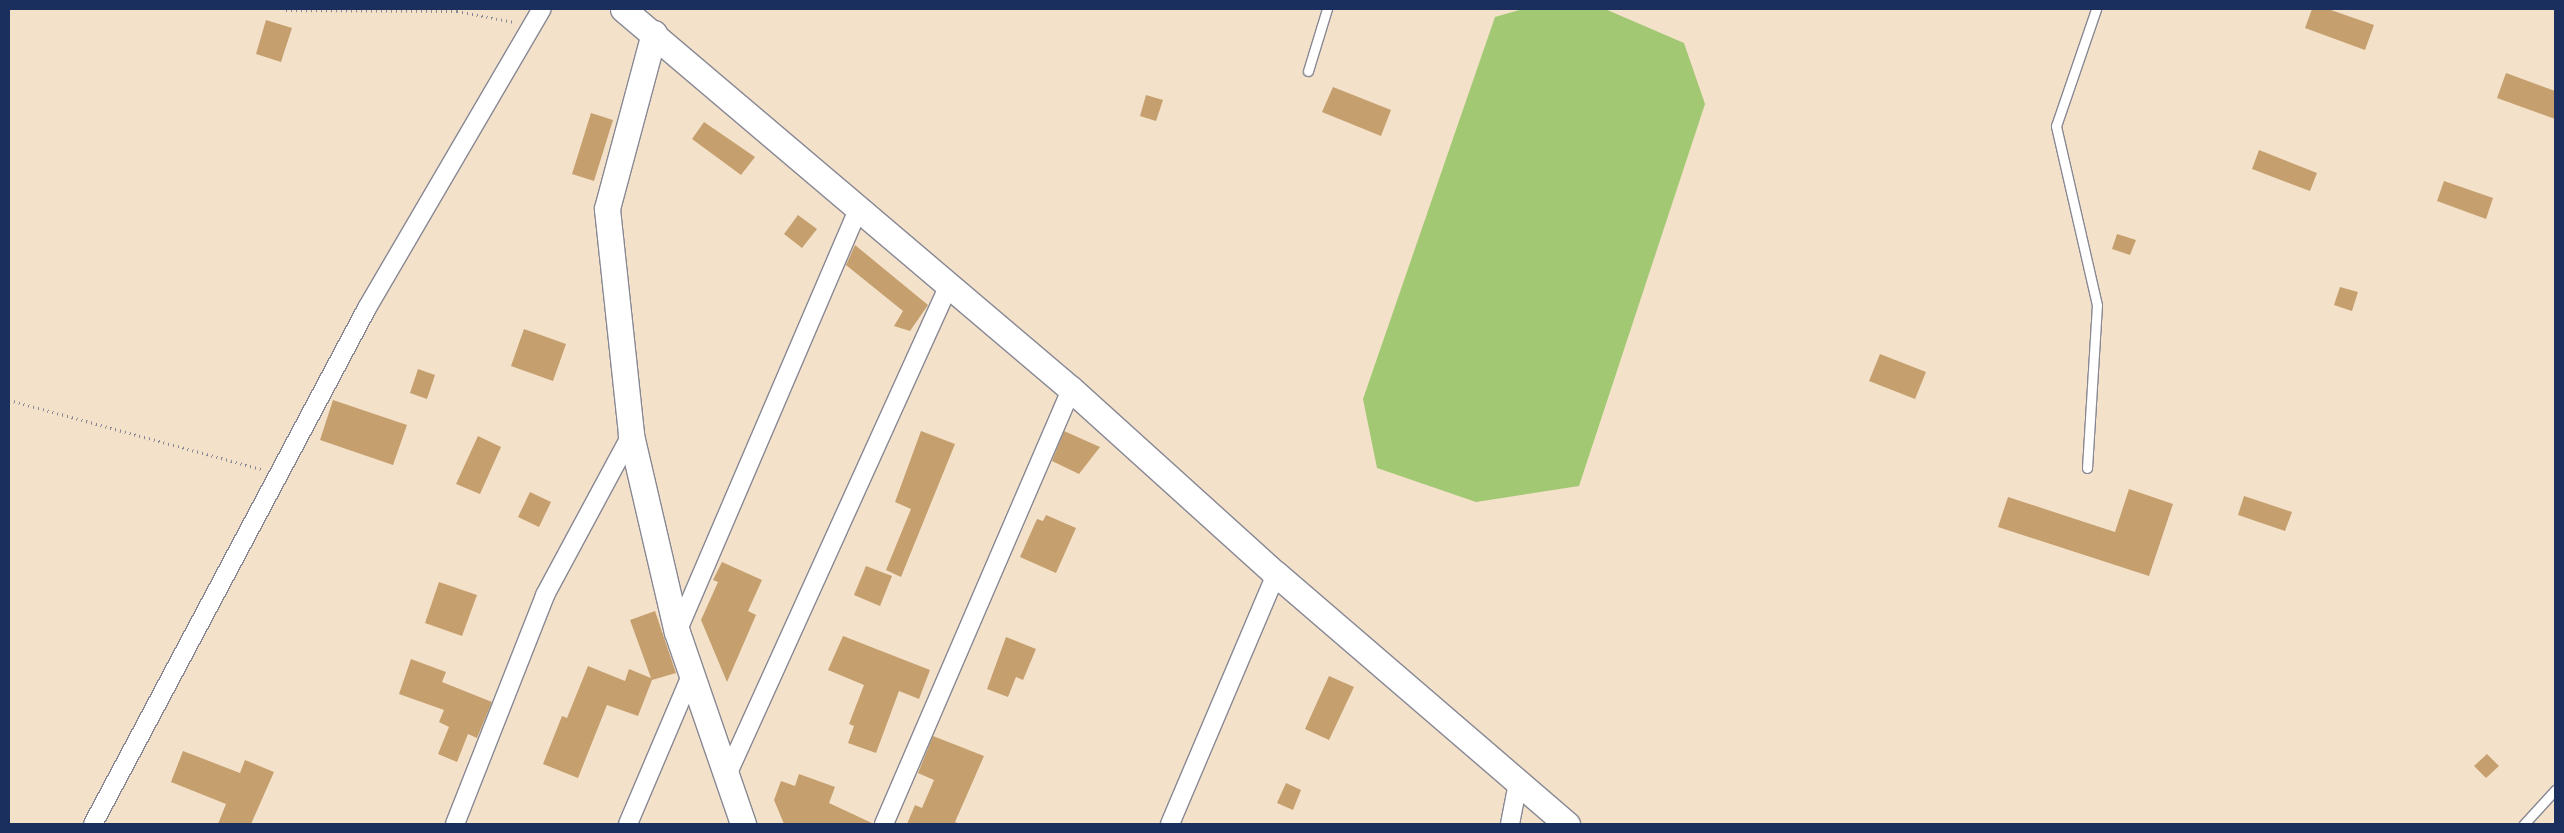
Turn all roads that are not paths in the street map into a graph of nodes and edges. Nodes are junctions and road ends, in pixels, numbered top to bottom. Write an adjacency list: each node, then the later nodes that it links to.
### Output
1 (542, 9): 18 (street)
2 (623, 9): 5 (street)
3 (1327, 9): 6 (lane)
4 (2096, 9): 11 (lane)
5 (654, 33): 7 (street); 10 (street)
6 (1308, 71)
7 (859, 208): 8 (street); 13 (street)
8 (949, 285): 9 (street); 15 (street)
9 (1071, 389): 12 (street); 22 (street)
10 (631, 434): 13 (street); 19 (street)
11 (2087, 468)
12 (1276, 574): 16 (street); 23 (street)
13 (677, 632): 14 (street)
14 (693, 671): 15 (street); 20 (street)
15 (727, 775): 21 (street)
16 (1518, 783): 24 (street); 25 (street)
17 (2555, 790): 26 (lane)
18 (93, 824)
19 (455, 824)
20 (628, 824)
21 (743, 824)
22 (884, 824)
23 (1170, 824)
24 (1510, 824)
25 (1567, 824)
26 (2524, 824)

